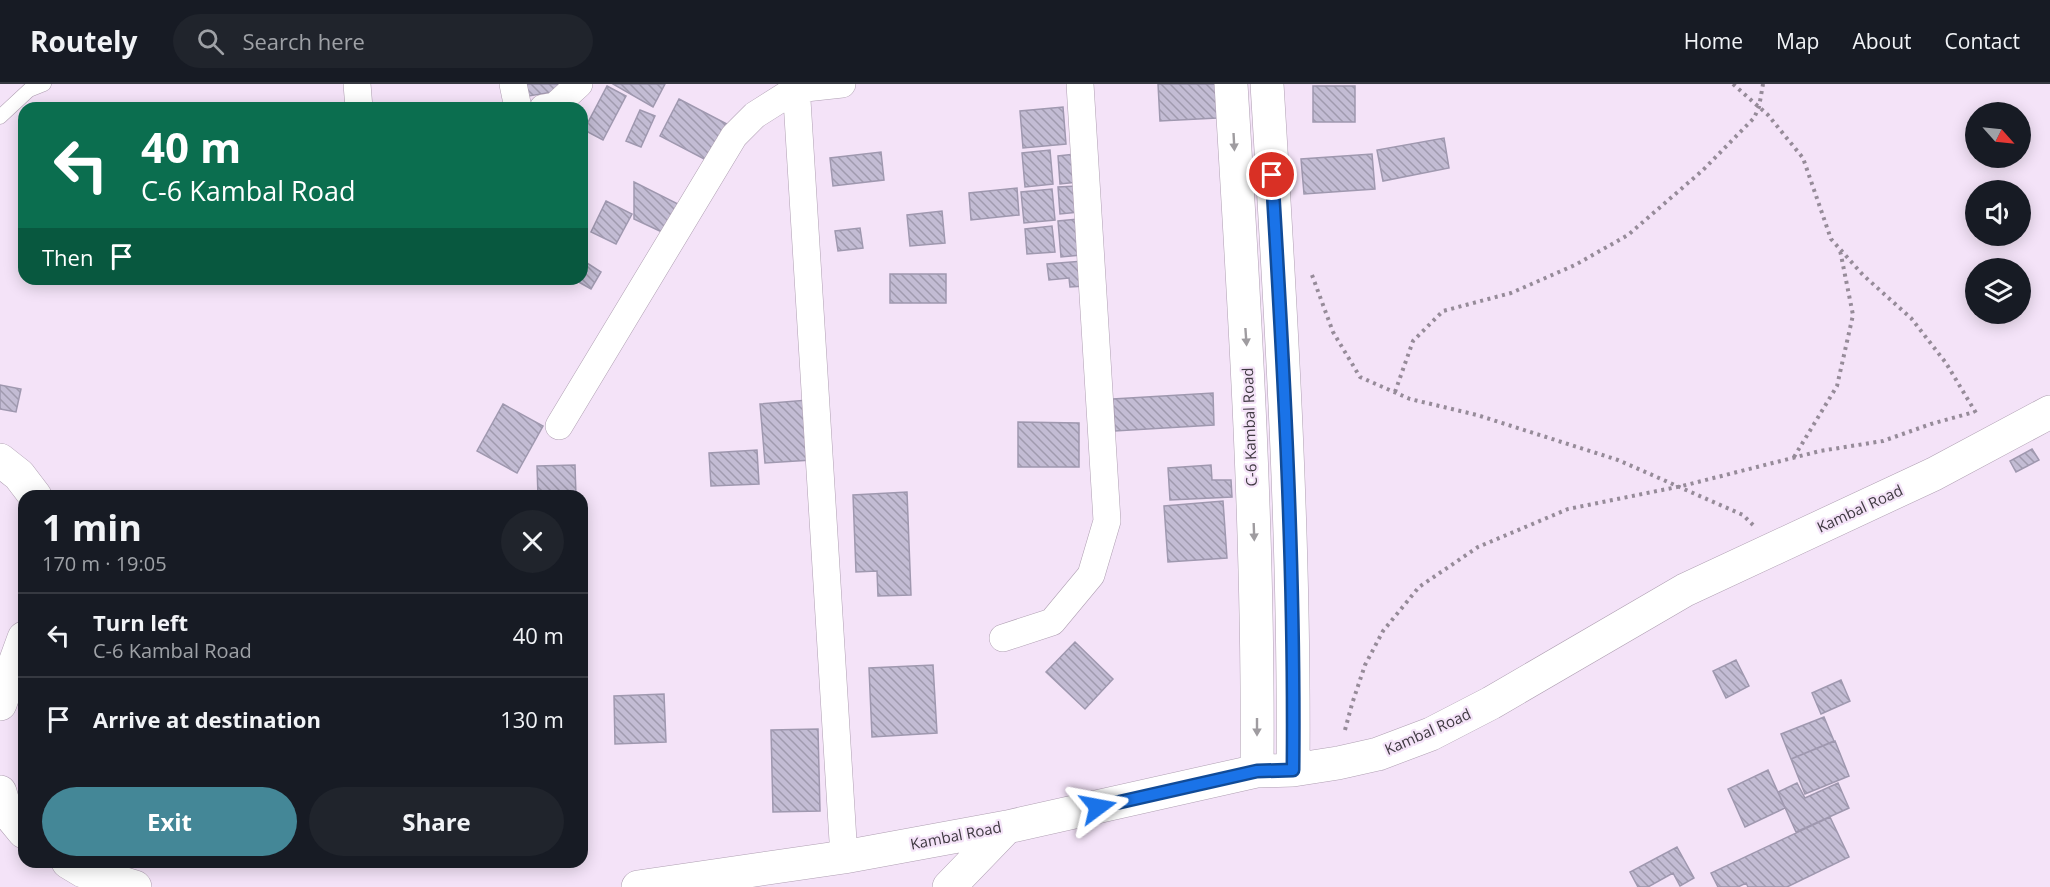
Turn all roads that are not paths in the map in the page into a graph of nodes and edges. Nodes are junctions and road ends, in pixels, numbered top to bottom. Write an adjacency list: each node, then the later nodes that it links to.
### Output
1 (44, 84): 13 (lane)
2 (357, 84): 10 (street)
3 (513, 84): 11 (street)
4 (579, 84): 12 (street)
5 (842, 84): 9 (street)
6 (1080, 84): 18 (street)
7 (1231, 84): 22 (main road, C-6 Kambal Road, one-way to 22)
8 (1267, 84): 21 (main road)
9 (796, 86): 15 (street); 26 (street)
10 (358, 102)
11 (517, 102)
12 (559, 102)
13 (0, 117)
14 (2050, 412): 21 (main road, Kambal Road)
15 (559, 426)
16 (0, 460): 17 (main road)
17 (30, 490)
18 (1002, 638)
19 (18, 654): 20 (main road)
20 (0, 704)
21 (1293, 770): 22 (main road, Kambal Road)
22 (1257, 771): 25 (main road, Kambal Road)
23 (0, 792): 24 (main road)
24 (18, 825)
25 (1007, 827): 26 (main road, Kambal Road); 30 (main road)
26 (844, 857): 29 (main road, Kambal Road)
27 (78, 868): 28 (main road)
28 (135, 887)
29 (638, 887)
30 (949, 887)

